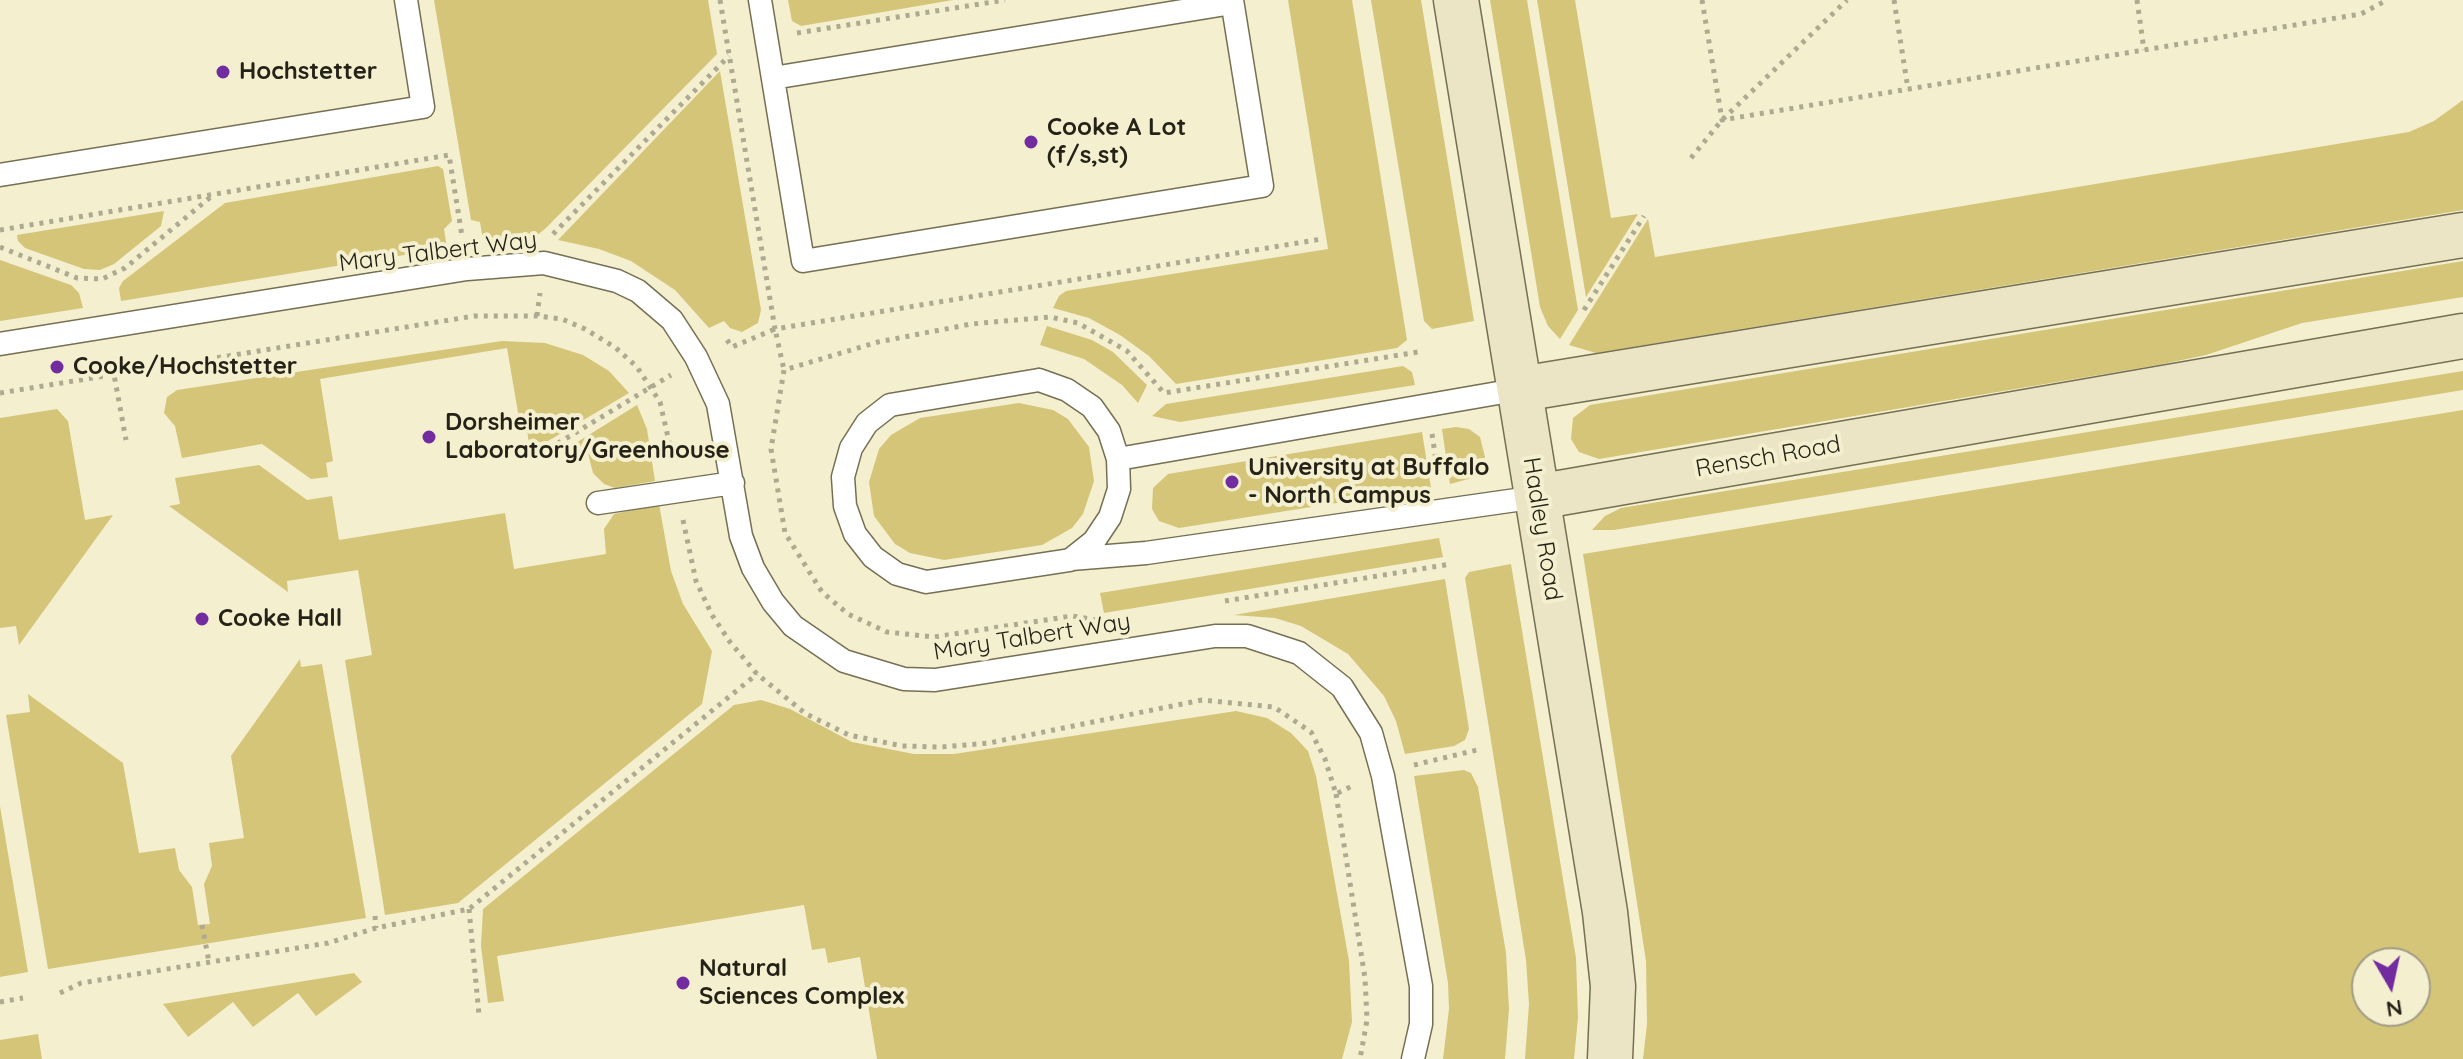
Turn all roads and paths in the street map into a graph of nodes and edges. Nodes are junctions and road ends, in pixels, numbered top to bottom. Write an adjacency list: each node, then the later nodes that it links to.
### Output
1 (406, 0): 20 (lane)
2 (760, 0): 11 (lane)
3 (1005, 0): 11 (path)
4 (1456, 0): 35 (street, Hadley Road)
5 (1702, 0): 17 (path)
6 (1847, 0): 17 (path)
7 (1894, 0): 16 (path)
8 (2137, 0): 13 (path)
9 (2387, 0): 13 (path)
10 (1232, 2): 15 (lane); 15 (lane)
11 (766, 38): 12 (path); 15 (lane)
12 (728, 44)
13 (2144, 50): 16 (path)
14 (729, 55): 26 (path)
15 (773, 78)
16 (1908, 89): 17 (path)
17 (1722, 120): 19 (path)
18 (449, 155): 21 (path)
19 (1691, 158)
20 (0, 172)
21 (214, 194): 23 (path); 25 (path)
22 (1644, 216): 27 (path)
23 (0, 230)
24 (2463, 235): 35 (street)
25 (0, 247)
26 (544, 263): 28 (path); 30 (lane, Mary Talbert Way); 32 (lane, Mary Talbert Way)
27 (1584, 310)
28 (537, 316): 34 (path); 36 (path)
29 (2463, 336): 43 (street, Rensch Road)
30 (0, 344)
31 (1418, 352): 33 (path)
32 (696, 357): 33 (path); 34 (path); 41 (lane, Mary Talbert Way)
33 (784, 370): 48 (path)
34 (652, 388): 38 (path); 42 (path)
35 (1521, 389): 39 (lane); 43 (street, Hadley Road)
36 (0, 393)
37 (1431, 429): 40 (path)
38 (532, 459)
39 (1118, 459): 45 (lane); 45 (lane)
40 (1439, 481)
41 (733, 483): 42 (lane); 64 (lane, Mary Talbert Way)
42 (679, 492): 44 (lane); 49 (path)
43 (1537, 497): 45 (lane, Rensch Road); 65 (street, Hadley Road)
44 (598, 503)
45 (1070, 560)
46 (1451, 564): 47 (path)
47 (1215, 603)
48 (1105, 621)
49 (757, 674): 53 (path); 54 (path)
50 (1477, 750): 51 (path)
51 (1413, 765)
52 (1355, 785): 53 (path)
53 (1336, 794): 63 (path)
54 (469, 909): 57 (path); 62 (path)
55 (375, 916): 57 (path)
56 (202, 925): 58 (path)
57 (376, 928): 58 (path)
58 (209, 962): 59 (path)
59 (60, 993)
60 (23, 998): 61 (path)
61 (0, 1002)
62 (479, 1015)
63 (1360, 1059)
64 (1413, 1059)
65 (1610, 1059)

